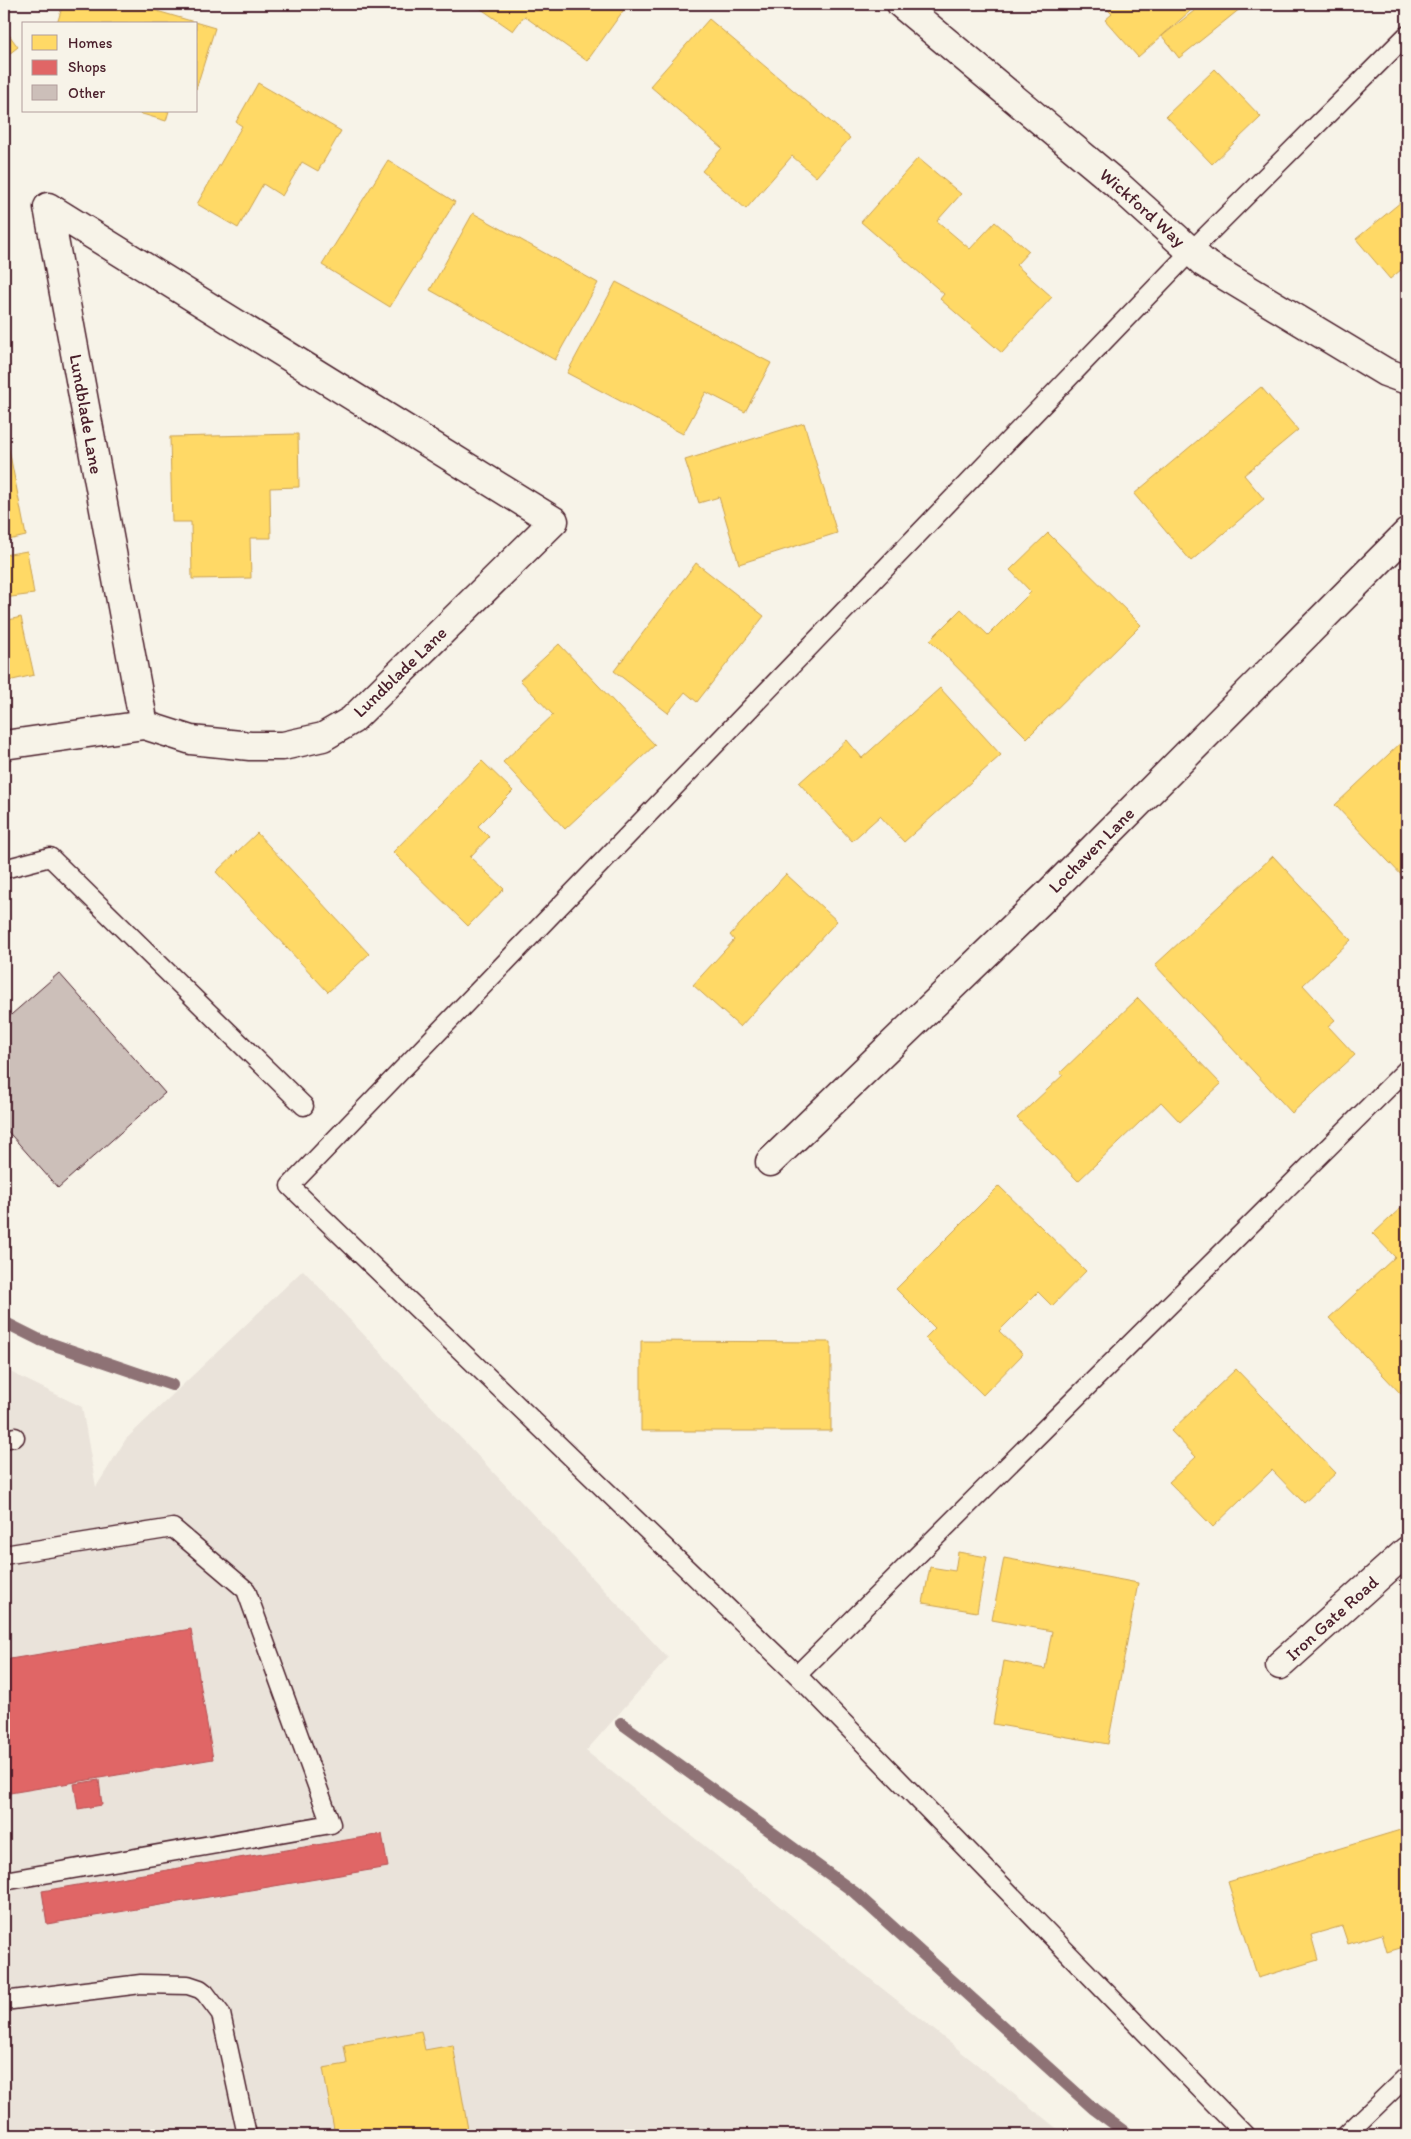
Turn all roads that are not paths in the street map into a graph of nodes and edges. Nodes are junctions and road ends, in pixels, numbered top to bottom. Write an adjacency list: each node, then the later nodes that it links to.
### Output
1 (900, 4): 3 (street, Wickford Way)
2 (1407, 35): 3 (lane)
3 (1191, 251): 4 (street, Wickford Way); 15 (lane)
4 (1407, 380)
5 (1407, 533): 11 (street, Lochaven Lane)
6 (144, 725): 6 (street, Lundblade Lane); 7 (street)
7 (4, 745)
8 (4, 869): 10 (lane)
9 (1407, 1069): 15 (lane)
10 (304, 1106)
11 (770, 1162)
12 (1407, 1551): 14 (street, Iron Gate Road)
13 (4, 1555): 16 (lane)
14 (1280, 1665)
15 (797, 1675): 20 (lane)
16 (4, 1880)
17 (4, 2001): 19 (lane)
18 (1407, 2076): 21 (lane)
19 (247, 2135)
20 (1245, 2135)
21 (1346, 2135)

